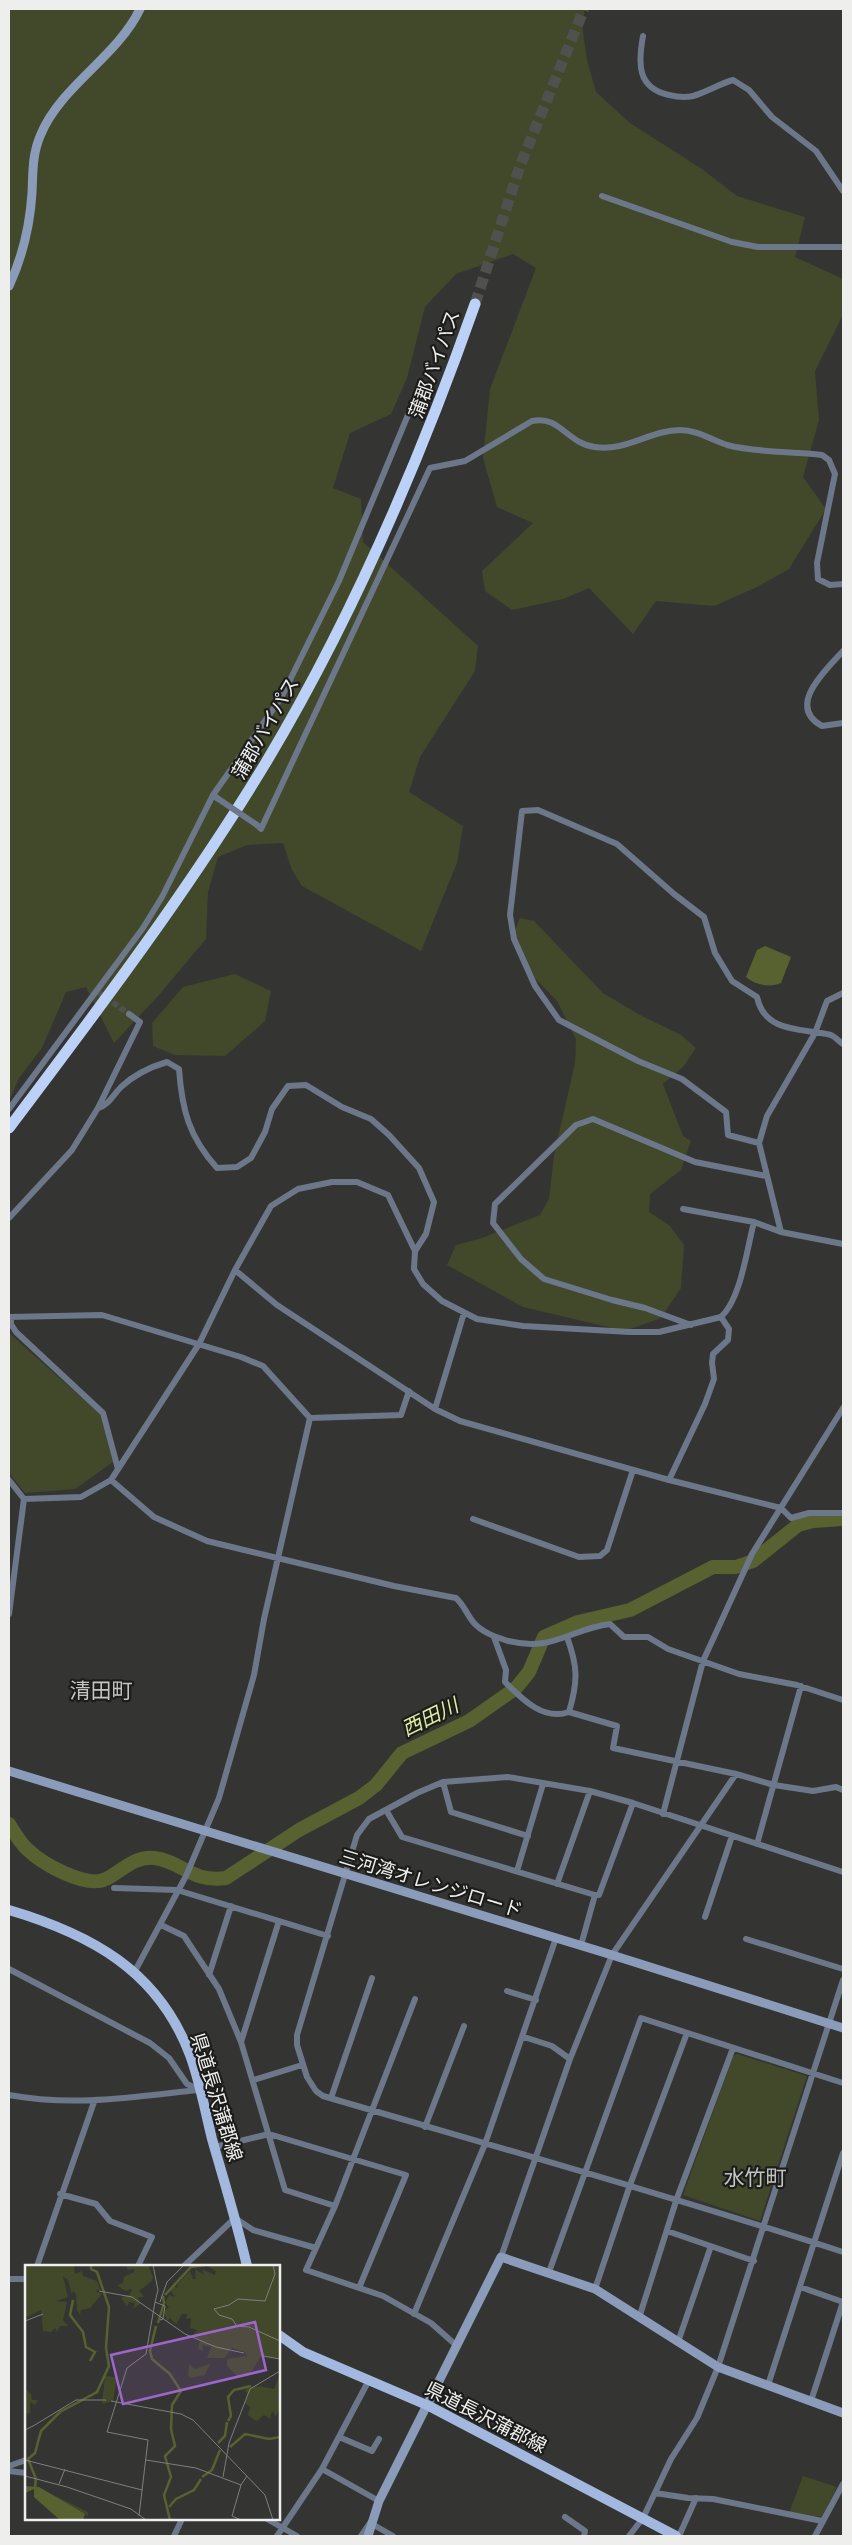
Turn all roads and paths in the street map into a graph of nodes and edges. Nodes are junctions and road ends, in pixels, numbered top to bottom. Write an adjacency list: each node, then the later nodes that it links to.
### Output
1 (140, 9): 6 (street)
2 (643, 36): 3 (street)
3 (843, 191)
4 (602, 196): 5 (street)
5 (843, 247)
6 (9, 286)
7 (408, 415): 11 (street)
8 (843, 584): 11 (street, bridge)
9 (843, 650): 10 (street)
10 (843, 723)
11 (215, 797): 17 (street)
12 (843, 993): 14 (street)
13 (128, 1014): 16 (street)
14 (815, 1033): 15 (street); 20 (street); 20 (street)
15 (843, 1044)
16 (98, 1108): 23 (street); 27 (street)
17 (9, 1109)
18 (9, 1120): 19 (highway, 蒲郡バイパス)
19 (9, 1128)
20 (759, 1144): 21 (street)
21 (766, 1176): 25 (street); 32 (street)
22 (683, 1209): 24 (street)
23 (9, 1218)
24 (754, 1222): 25 (street); 31 (street)
25 (781, 1232): 26 (street)
26 (843, 1244)
27 (415, 1251): 28 (street); 29 (street)
28 (235, 1270): 33 (street); 34 (street)
29 (464, 1313): 32 (street); 36 (street)
30 (10, 1317): 33 (street); 38 (street)
31 (721, 1317): 32 (street); 42 (street)
32 (692, 1325)
33 (199, 1344): 37 (street); 38 (street)
34 (409, 1392): 36 (street); 37 (street)
35 (843, 1408): 44 (street)
36 (435, 1409): 39 (street)
37 (310, 1418): 47 (street)
38 (118, 1469): 41 (street)
39 (633, 1470): 42 (street); 46 (street)
40 (9, 1480): 43 (street)
41 (111, 1480): 43 (street); 47 (street)
42 (669, 1480): 44 (street)
43 (24, 1499): 48 (street)
44 (781, 1508): 45 (street); 51 (street)
45 (843, 1513)
46 (473, 1519)
47 (278, 1558): 49 (street); 67 (street)
48 (9, 1614)
49 (494, 1637): 50 (street); 54 (street)
50 (567, 1637): 51 (street); 54 (street)
51 (703, 1661): 52 (street); 55 (street)
52 (800, 1686): 53 (street); 60 (street)
53 (843, 1700)
54 (569, 1712): 55 (street)
55 (678, 1762): 57 (street); 65 (street)
56 (9, 1771): 67 (street, 三河湾オレンジロード)
57 (736, 1774): 60 (street); 66 (street)
58 (443, 1782): 59 (street); 64 (street); 68 (street)
59 (544, 1784): 62 (street); 68 (street)
60 (774, 1785): 61 (street); 70 (street)
61 (843, 1790)
62 (590, 1791): 63 (street); 74 (street)
63 (633, 1803): 65 (street); 77 (street)
64 (386, 1810): 71 (street); 73 (street)
65 (663, 1814): 66 (street)
66 (700, 1826): 69 (street); 87 (street)
67 (206, 1832): 73 (street, 三河湾オレンジロード); 76 (street)
68 (528, 1836): 71 (street)
69 (732, 1836): 70 (street); 80 (street)
70 (757, 1844): 72 (street)
71 (517, 1871): 74 (street)
72 (843, 1872)
73 (346, 1874): 83 (street); 84 (street, 三河湾オレンジロード)
74 (557, 1884): 77 (street)
75 (114, 1888): 76 (street)
76 (177, 1890): 78 (street); 82 (street)
77 (595, 1895): 86 (street)
78 (231, 1906): 81 (street); 91 (street)
79 (10, 1914): 90 (main road, 県道長沢蒲郡線)
80 (705, 1917)
81 (279, 1920): 83 (street); 102 (street)
82 (161, 1925): 90 (street); 91 (street)
83 (328, 1936): 105 (street)
84 (556, 1938): 86 (street, 三河湾オレンジロード); 96 (street)
85 (746, 1939): 89 (street)
86 (581, 1945): 87 (street, 三河湾オレンジロード)
87 (612, 1955): 97 (street, 三河湾オレンジロード); 104 (street)
88 (9, 1968): 109 (street)
89 (843, 1969)
90 (135, 1971): 109 (main road, 県道長沢蒲郡線)
91 (209, 1974): 102 (street)
92 (372, 1978): 111 (street)
93 (843, 1980): 97 (street)
94 (507, 1991): 96 (street)
95 (415, 1999): 113 (street)
96 (536, 2000): 101 (street)
97 (830, 2024): 99 (street, 三河湾オレンジロード); 106 (street)
98 (464, 2026): 114 (street)
99 (843, 2028)
100 (687, 2033): 103 (street); 121 (street); 122 (street)
101 (524, 2036): 104 (street); 116 (street)
102 (241, 2042): 107 (street)
103 (733, 2048): 106 (street); 124 (street)
104 (570, 2059): 119 (street)
105 (302, 2065): 107 (street); 111 (street)
106 (813, 2073): 108 (street); 127 (street)
107 (254, 2080): 115 (street)
108 (843, 2084)
109 (200, 2090): 112 (street); 117 (main road, 県道長沢蒲郡線)
110 (9, 2094): 112 (street)
111 (330, 2098): 113 (street)
112 (94, 2102): 123 (street)
113 (370, 2110): 114 (street); 120 (street)
114 (425, 2127): 116 (street)
115 (269, 2134): 117 (street); 120 (street); 125 (street)
116 (485, 2144): 119 (street); 146 (street)
117 (215, 2147): 126 (main road, 県道長沢蒲郡線)
118 (843, 2153): 129 (street)
119 (536, 2158): 121 (street); 133 (street)
120 (353, 2159): 125 (street); 142 (street)
121 (585, 2172): 122 (street); 139 (street)
122 (630, 2185): 124 (street); 144 (street)
123 (60, 2194): 135 (street); 136 (street)
124 (677, 2198): 127 (street); 128 (street)
125 (335, 2206): 131 (street)
126 (235, 2218): 131 (street); 137 (street); 138 (main road, 県道長沢蒲郡線)
127 (765, 2226): 129 (street); 134 (street)
128 (668, 2231): 130 (street); 147 (street)
129 (814, 2243): 132 (street); 143 (street)
130 (711, 2246): 134 (street); 149 (street)
131 (316, 2248): 142 (street)
132 (843, 2252)
133 (501, 2258): 139 (street); 150 (street)
134 (754, 2260): 151 (street)
135 (37, 2265)
136 (138, 2265)
137 (185, 2265)
138 (248, 2265)
139 (549, 2272): 144 (street)
140 (9, 2279): 141 (street)
141 (25, 2279)
142 (359, 2288): 146 (street)
143 (800, 2288): 145 (street); 153 (street)
144 (595, 2289): 147 (street)
145 (843, 2302): 154 (street)
146 (414, 2314): 150 (street)
147 (640, 2318): 149 (street)
148 (280, 2336): 152 (main road, 県道長沢蒲郡線)
149 (678, 2342): 151 (street)
150 (457, 2346): 155 (street)
151 (718, 2367): 153 (street); 165 (street)
152 (369, 2380): 155 (main road, 県道長沢蒲郡線); 157 (street)
153 (768, 2385): 154 (street)
154 (811, 2401): 156 (street)
155 (429, 2406): 167 (street); 169 (main road, 県道長沢蒲郡線)
156 (843, 2413)
157 (339, 2437): 158 (street); 161 (street)
158 (380, 2439)
159 (25, 2460): 160 (street)
160 (9, 2466)
161 (322, 2469): 167 (street); 174 (street)
162 (9, 2471): 163 (street)
163 (25, 2473)
164 (843, 2484): 173 (street)
165 (655, 2493): 166 (street); 169 (street)
166 (696, 2498): 173 (street); 183 (street)
167 (379, 2501): 172 (street)
168 (565, 2517): 181 (street)
169 (643, 2518): 182 (street); 183 (main road, 県道長沢蒲郡線)
170 (182, 2520): 175 (street)
171 (269, 2520): 174 (street)
172 (373, 2520): 178 (street); 179 (street); 180 (street)
173 (822, 2521): 184 (street)
174 (283, 2527): 176 (street); 177 (street)
175 (174, 2536)
176 (277, 2536)
177 (296, 2536)
178 (361, 2536)
179 (368, 2536)
180 (393, 2536)
181 (585, 2536)
182 (629, 2536)
183 (677, 2536)
184 (815, 2536)

